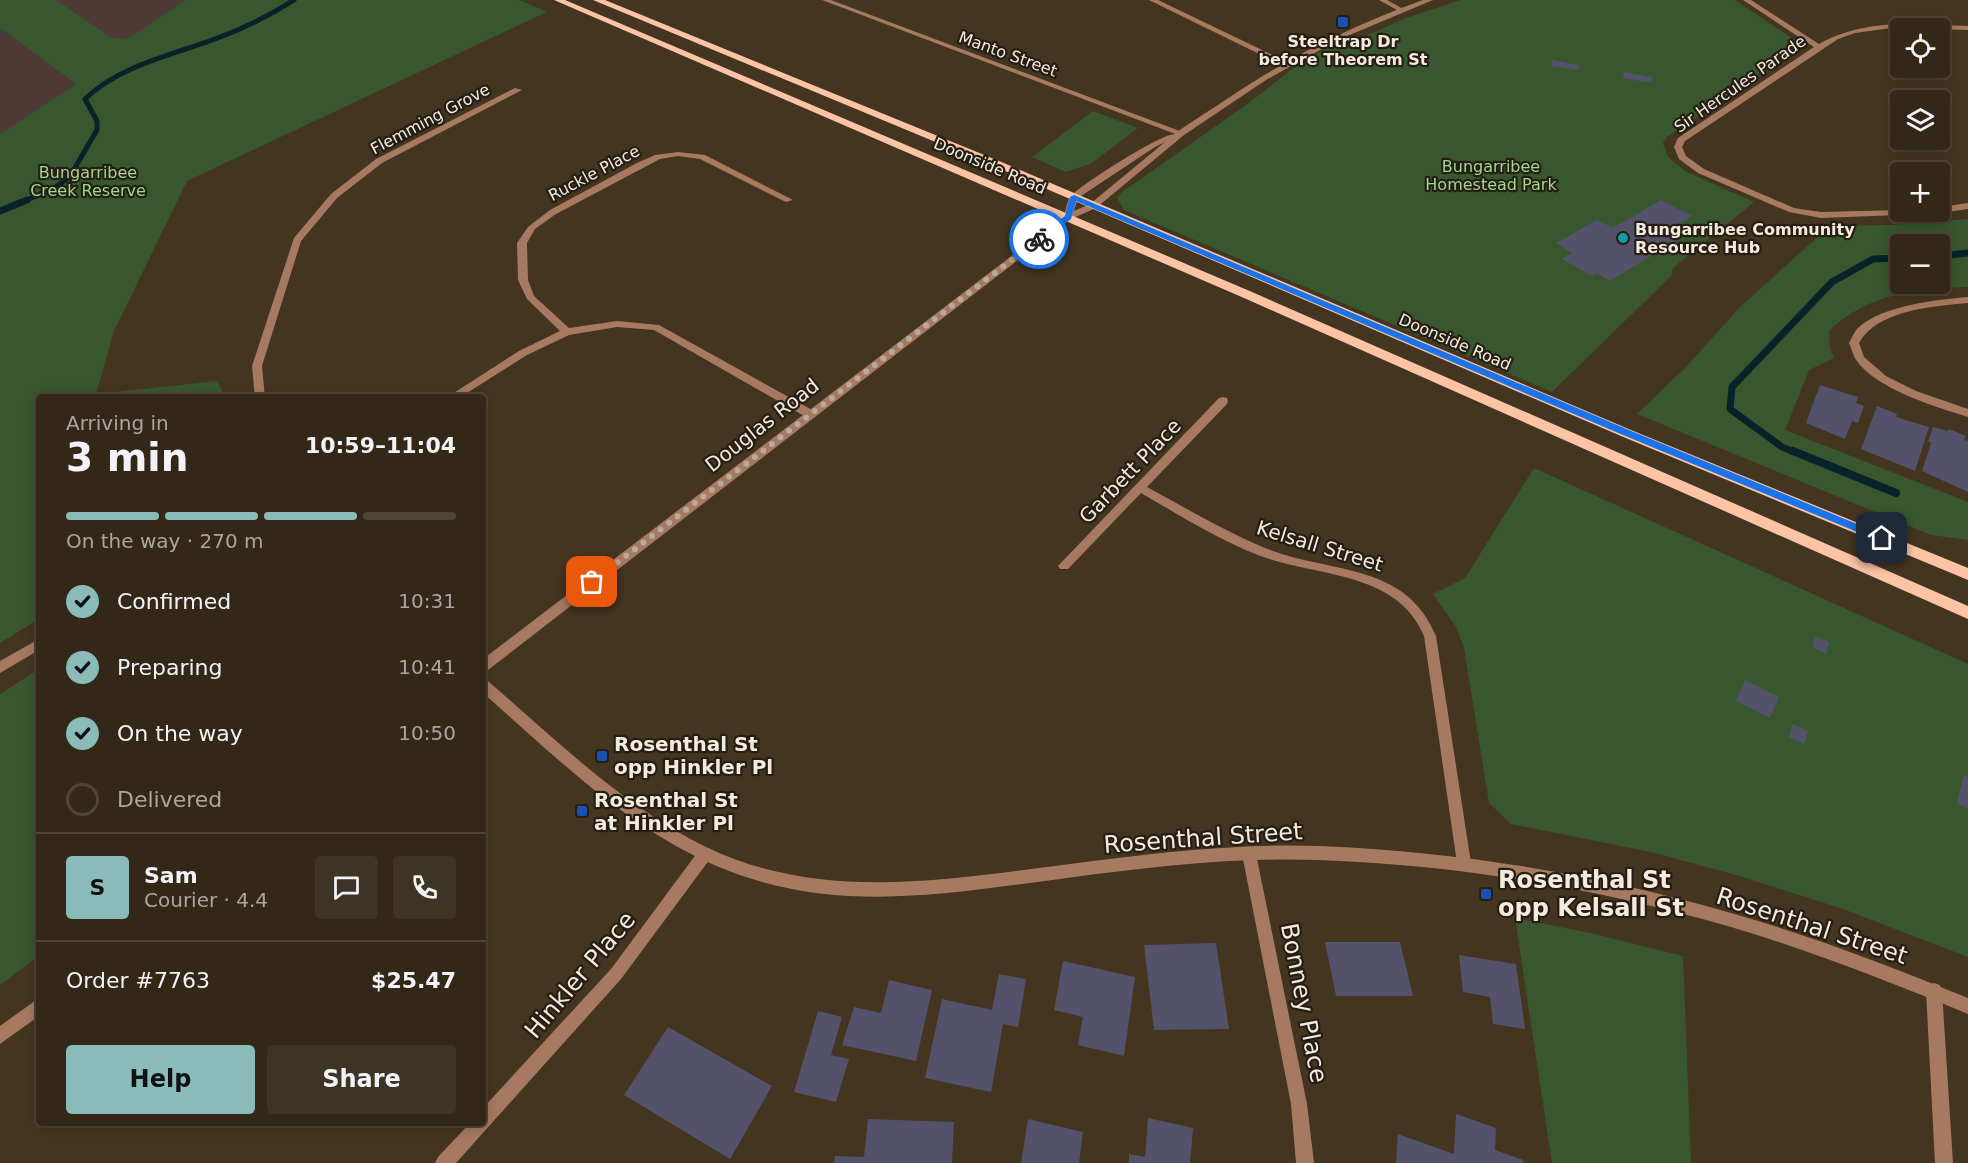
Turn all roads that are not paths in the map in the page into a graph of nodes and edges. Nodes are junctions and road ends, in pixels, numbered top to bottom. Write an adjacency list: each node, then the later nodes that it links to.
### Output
1 (558, 0): 20 (main road, Doonside Road)
2 (597, 0): 14 (main road, Doonside Road)
3 (825, 0): 13 (street, Manto Street)
4 (1152, 0): 11 (street)
5 (1382, 0): 8 (street)
6 (1430, 0): 8 (street)
7 (1746, 0): 10 (street, Sir Hercules Parade)
8 (1401, 10): 11 (street)
9 (1968, 28): 10 (street)
10 (1818, 47): 19 (street, Sir Hercules Parade)
11 (1287, 64): 13 (street)
12 (518, 90): 23 (street, Flemming Grove)
13 (1181, 133): 14 (street); 16 (street, Douglas Road)
14 (1074, 197): 16 (main road, Doonside Road); 20 (street)
15 (789, 200): 22 (street, Ruckle Place)
16 (1093, 206): 20 (street, Douglas Road); 30 (main road, Doonside Road)
17 (1968, 206): 18 (street)
18 (1950, 209)
19 (1890, 213)
20 (1068, 217): 27 (street, Douglas Road); 31 (main road, Doonside Road)
21 (1968, 300): 26 (street)
22 (567, 332): 24 (street); 27 (street)
23 (260, 394)
24 (457, 394)
25 (1223, 401): 28 (street, Garbett Place)
26 (1968, 413)
27 (810, 414): 33 (street, Douglas Road)
28 (1139, 487): 29 (street, Garbett Place); 38 (street, Kelsall Street)
29 (1064, 567)
30 (1968, 574)
31 (1968, 613)
32 (36, 646): 34 (street)
33 (486, 664)
34 (0, 668)
35 (486, 688): 36 (street, Rosenthal Street)
36 (705, 854): 37 (street, Rosenthal Street); 43 (street, Hinkler Place)
37 (1249, 854): 38 (street, Rosenthal Street); 46 (street, Bonney Place)
38 (1464, 863): 39 (street, Rosenthal Street)
39 (1934, 991): 40 (street, Rosenthal Street); 47 (street)
40 (1968, 1006)
41 (36, 1008): 42 (street)
42 (0, 1036)
43 (486, 1118)
44 (478, 1126): 45 (street, Hinkler Place)
45 (444, 1163)
46 (1305, 1163)
47 (1944, 1163)

